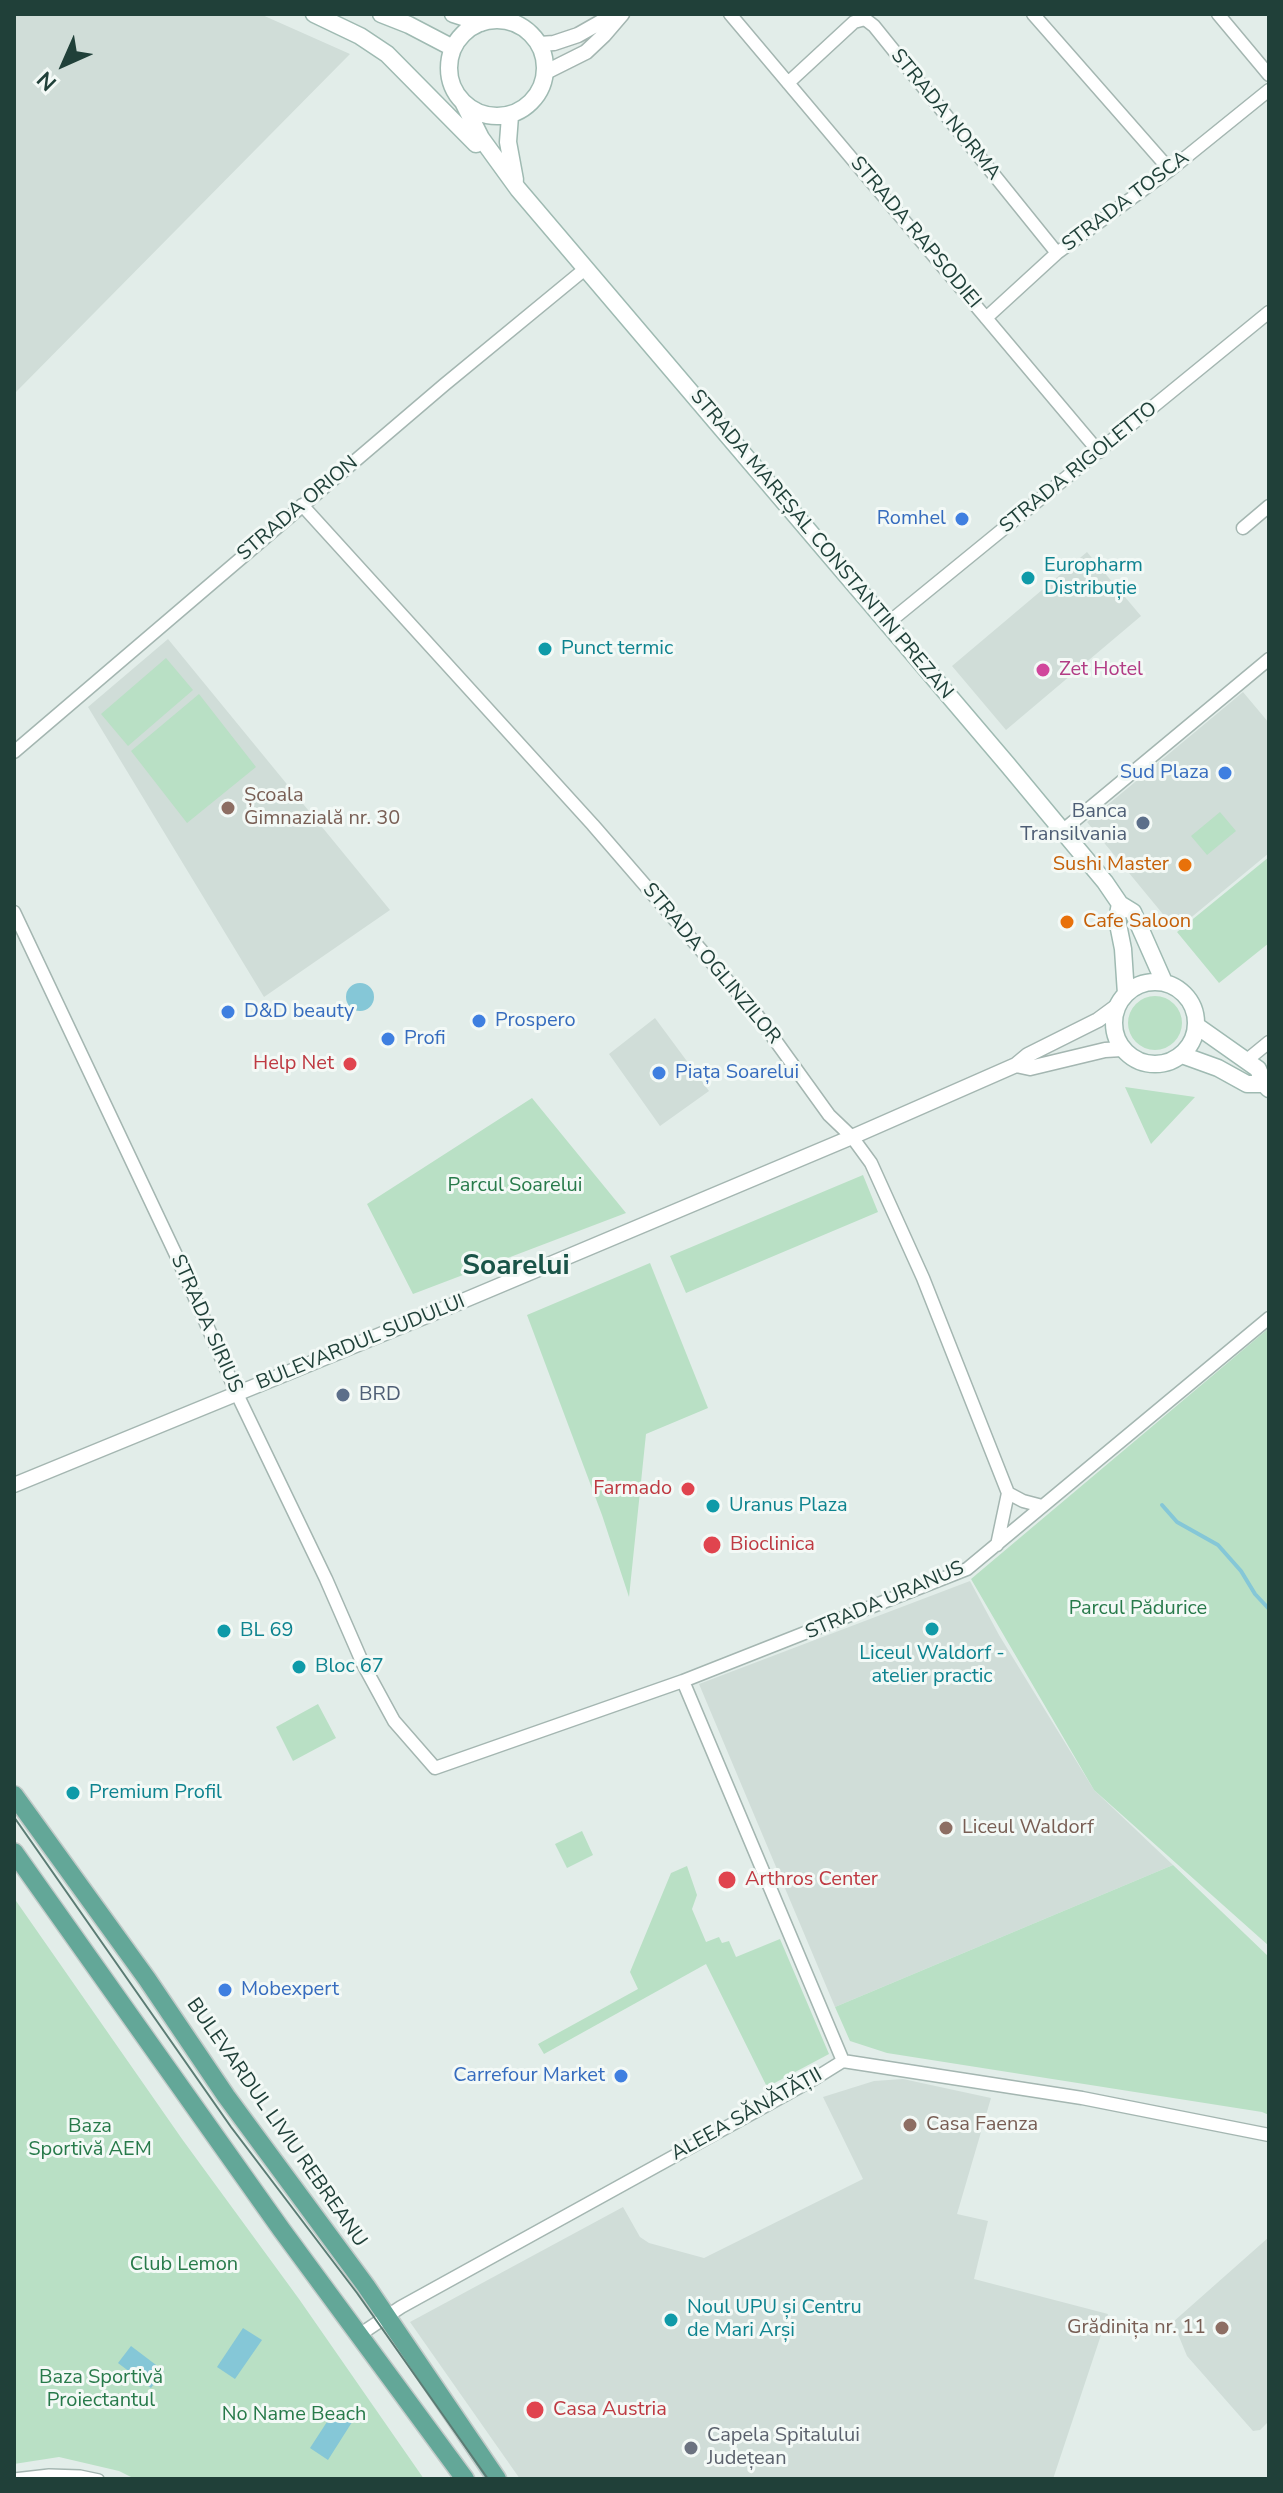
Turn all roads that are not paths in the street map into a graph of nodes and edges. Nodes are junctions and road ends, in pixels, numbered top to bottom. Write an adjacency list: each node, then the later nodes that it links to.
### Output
1 (314, 14): 19 (main road)
2 (381, 14): 11 (main road)
3 (453, 14): 9 (main road)
4 (615, 14): 10 (street)
5 (622, 14): 12 (street)
6 (730, 14): 14 (street, STRADA RAPSODIEI)
7 (1033, 14): 18 (street)
8 (1218, 14): 13 (street)
9 (481, 23): 10 (main road); 11 (main road)
10 (540, 44): 12 (main road)
11 (453, 48): 16 (main road)
12 (546, 72): 17 (main road)
13 (1269, 75)
14 (788, 83): 20 (street, STRADA NORMA); 23 (street, STRADA RAPSODIEI)
15 (1269, 90): 18 (street, STRADA TOSCA)
16 (463, 102): 17 (main road); 19 (main road, STRADA MAREȘAL CONSTANTIN PREZAN)
17 (510, 116): 19 (main road, STRADA MAREȘAL CONSTANTIN PREZAN)
18 (1170, 170): 20 (street, STRADA TOSCA)
19 (515, 186): 21 (main road, STRADA MAREȘAL CONSTANTIN PREZAN)
20 (1057, 253): 23 (street, STRADA TOSCA)
21 (585, 269): 25 (street, STRADA ORION); 28 (main road, STRADA MAREȘAL CONSTANTIN PREZAN)
22 (1269, 312): 24 (street, STRADA RIGOLETTO)
23 (986, 318): 24 (street, STRADA RAPSODIEI)
24 (1099, 452): 28 (street, STRADA RIGOLETTO)
25 (302, 505): 30 (street, STRADA ORION); 43 (street, STRADA OGLINZILOR)
26 (1269, 506): 27 (street)
27 (1243, 528)
28 (888, 623): 31 (main road, STRADA MAREȘAL CONSTANTIN PREZAN)
29 (1269, 659): 31 (street)
30 (14, 752)
31 (1062, 831): 32 (main road, STRADA MAREȘAL CONSTANTIN PREZAN)
32 (1120, 904): 34 (main road, STRADA MAREȘAL CONSTANTIN PREZAN); 35 (main road)
33 (14, 912): 45 (street, STRADA SIRIUS)
34 (1164, 982): 35 (main road); 36 (main road)
35 (1121, 1000): 38 (main road); 41 (street, BULEVARDUL SUDULUI)
36 (1197, 1026): 39 (main road); 40 (main road)
37 (1269, 1042): 40 (street)
38 (1122, 1049): 39 (main road); 41 (street, BULEVARDUL SUDULUI)
39 (1182, 1055): 42 (main road)
40 (1247, 1060): 42 (main road)
41 (1016, 1065): 43 (street, BULEVARDUL SUDULUI)
42 (1266, 1087)
43 (852, 1137): 45 (street, BULEVARDUL SUDULUI); 47 (street, STRADA OGLINZILOR)
44 (1269, 1318): 48 (street, STRADA URANUS)
45 (237, 1394): 46 (street, BULEVARDUL SUDULUI); 51 (street, STRADA SIRIUS)
46 (14, 1485)
47 (1008, 1493): 48 (street); 49 (street)
48 (1042, 1506): 49 (street, STRADA URANUS)
49 (997, 1545): 50 (street, STRADA URANUS)
50 (683, 1681): 51 (street, STRADA URANUS); 54 (street)
51 (435, 1768)
52 (14, 1795): 56 (main road, BULEVARDUL LIVIU REBREANU)
53 (14, 1852): 57 (main road)
54 (843, 2061): 55 (street, ALEEA SĂNĂTĂȚII); 56 (street, ALEEA SĂNĂTĂȚII)
55 (1269, 2135)
56 (387, 2317): 57 (street, ALEEA SĂNĂTĂȚII); 61 (main road, BULEVARDUL LIVIU REBREANU)
57 (359, 2335): 60 (main road)
58 (14, 2478): 59 (street)
59 (99, 2479)
60 (465, 2479)
61 (497, 2479)

